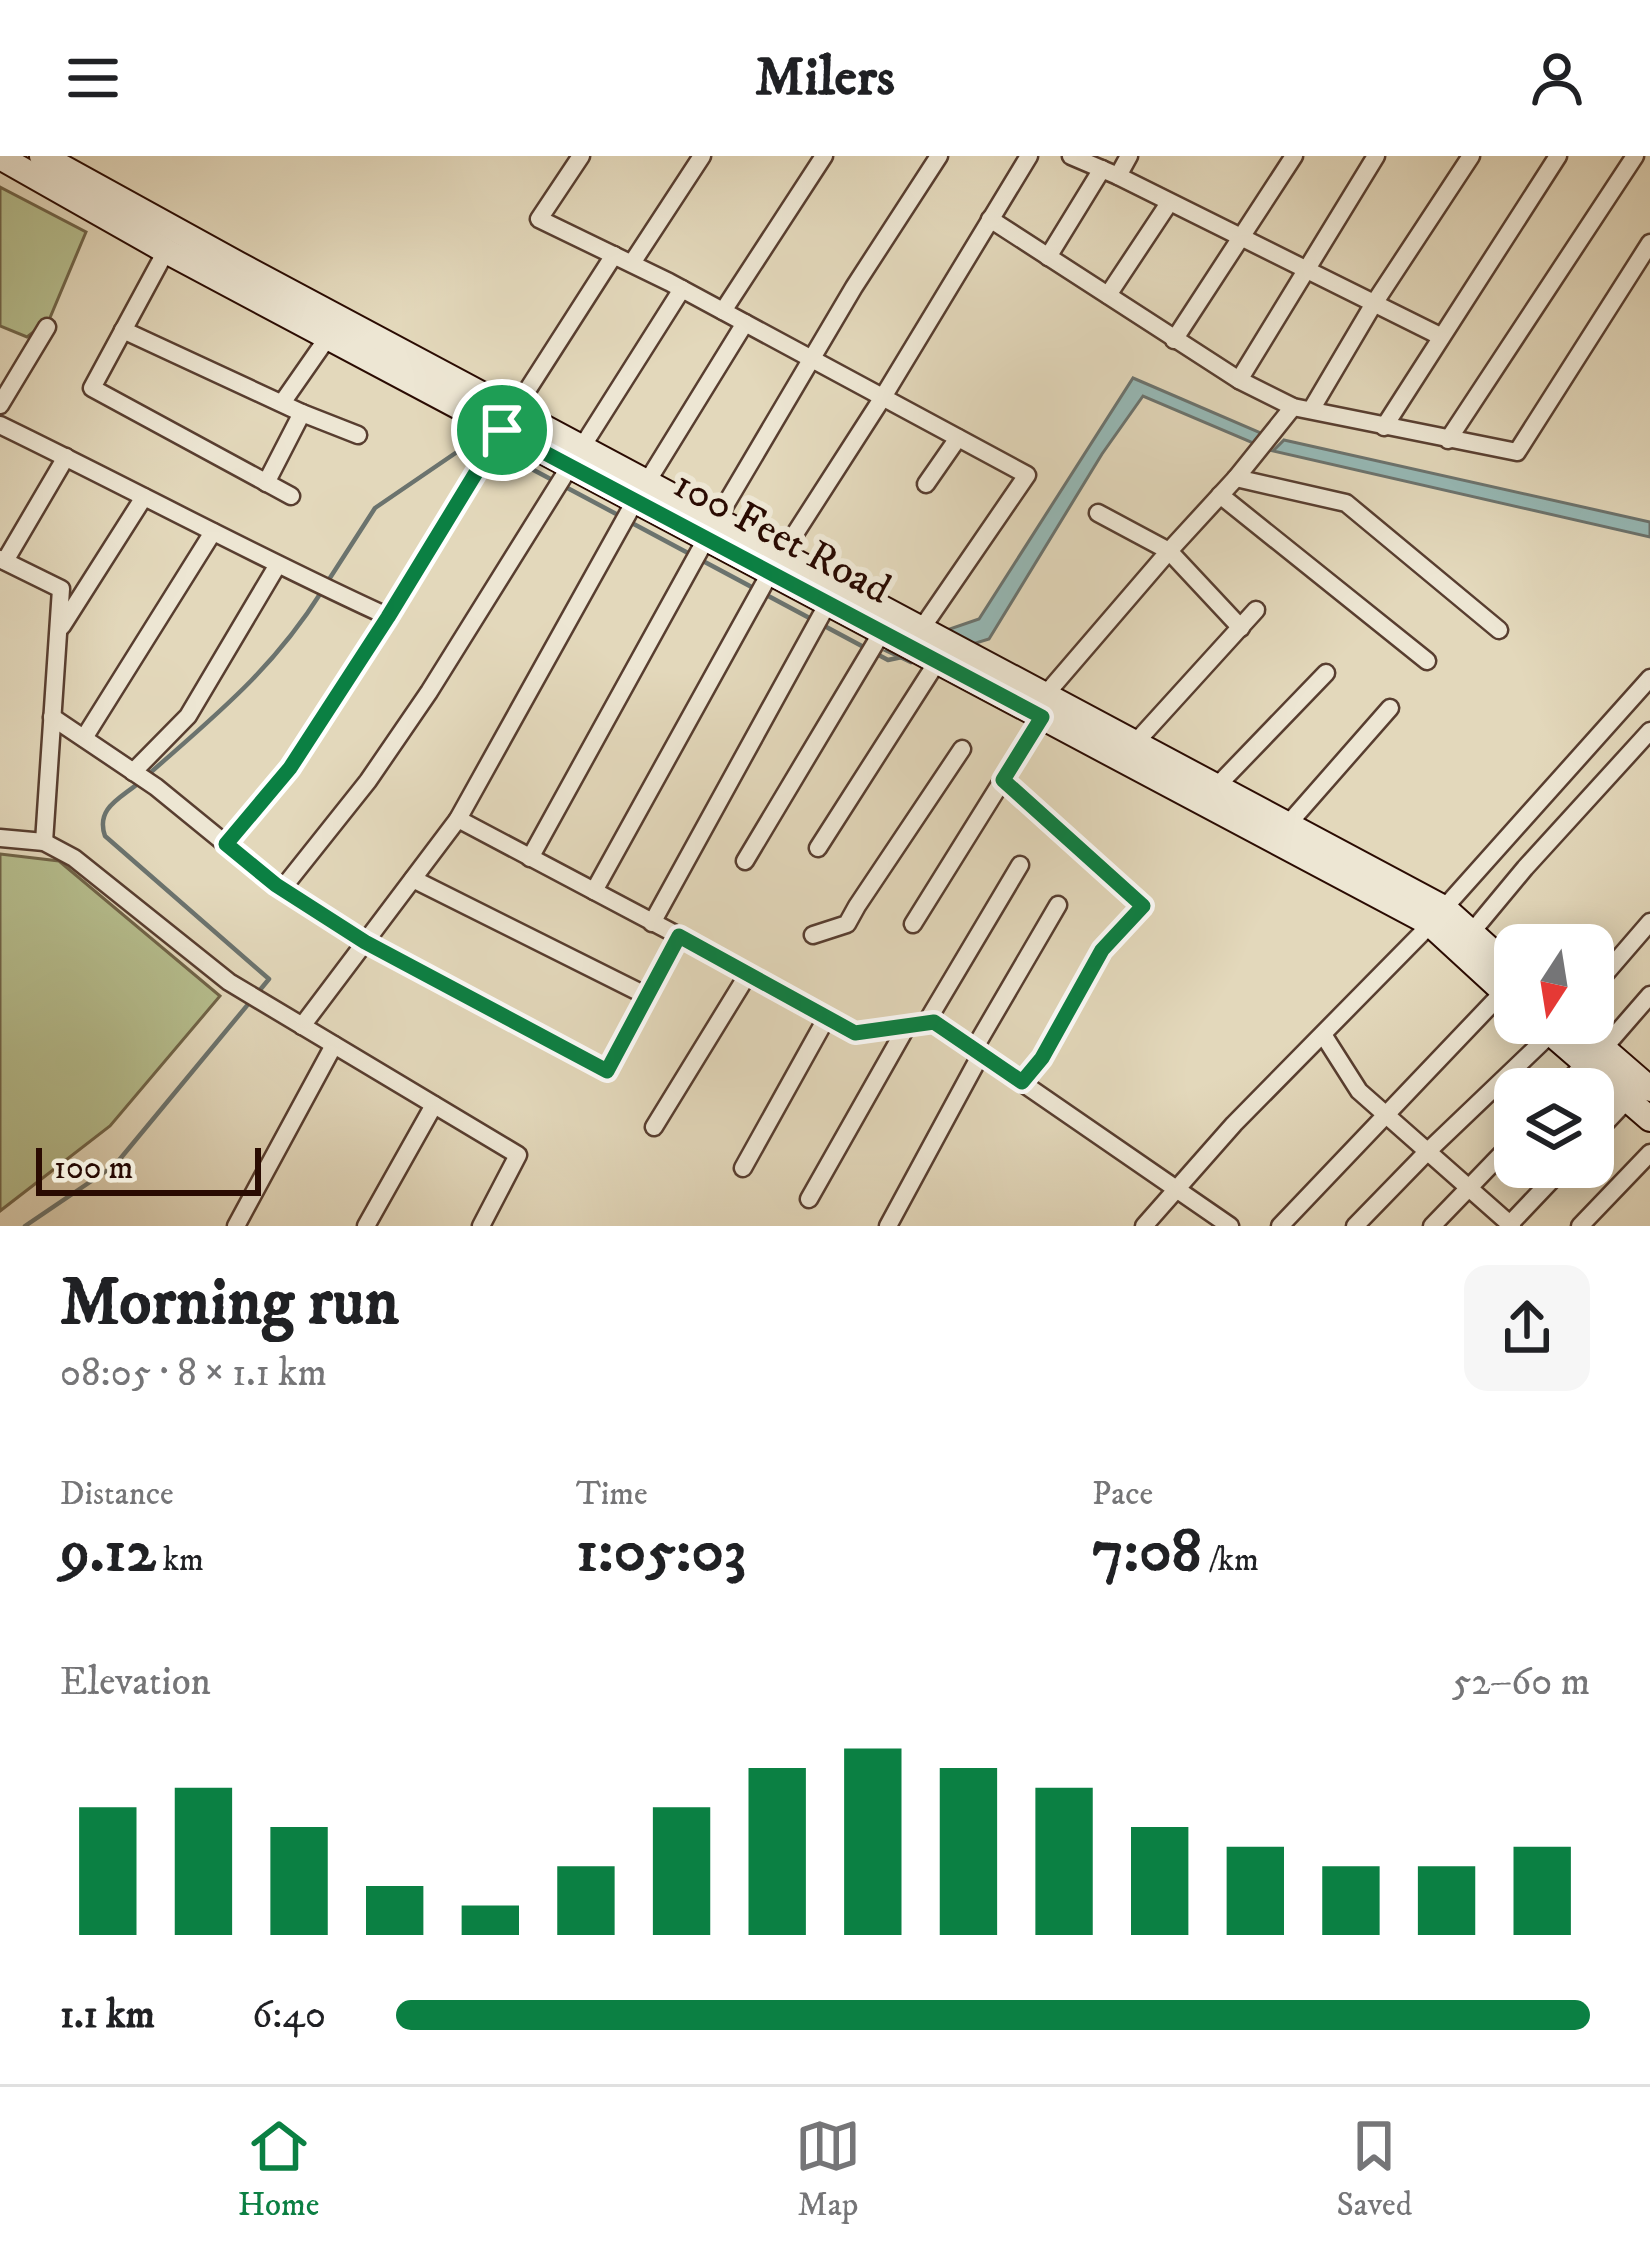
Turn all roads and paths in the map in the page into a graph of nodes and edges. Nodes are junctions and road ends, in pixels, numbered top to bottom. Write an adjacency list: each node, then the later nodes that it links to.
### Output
1 (42, 156): 42 (main road, 100 Feet Road)
2 (581, 156): 21 (street)
3 (702, 156): 23 (street)
4 (824, 156): 28 (street)
5 (939, 156): 35 (street)
6 (1028, 156): 17 (street)
7 (1071, 156): 15 (street)
8 (1130, 156): 15 (street)
9 (1294, 156): 18 (street)
10 (1376, 156): 24 (street)
11 (1471, 156): 27 (street)
12 (1558, 156): 33 (street)
13 (1635, 156): 47 (street)
14 (0, 157): 20 (main road, 100 Feet Road)
15 (1110, 173): 16 (street); 22 (street)
16 (1169, 203): 18 (street); 26 (street)
17 (990, 219): 22 (street); 37 (street)
18 (1239, 238): 24 (street); 34 (street)
19 (1650, 242): 47 (street)
20 (166, 251): 31 (street); 32 (main road, 100 Feet Road)
21 (614, 254): 23 (street); 42 (street)
22 (1048, 257): 26 (street)
23 (632, 263): 25 (street)
24 (1307, 271): 27 (street); 36 (street)
25 (682, 290): 28 (street); 49 (street)
26 (1108, 296): 34 (street)
27 (1373, 305): 33 (street); 40 (street)
28 (724, 311): 29 (street)
29 (745, 323): 35 (street); 53 (street)
30 (47, 326): 39 (street)
31 (123, 330): 38 (street); 51 (street)
32 (328, 337): 38 (street); 42 (main road, 100 Feet Road)
33 (1440, 337): 44 (street)
34 (1174, 340): 36 (street)
35 (812, 360): 37 (street); 58 (street)
36 (1239, 380): 40 (street)
37 (883, 397): 46 (street); 62 (street)
38 (282, 403): 41 (street)
39 (0, 404)
40 (1302, 408): 44 (street); 50 (street)
41 (302, 413): 45 (street); 51 (street)
42 (508, 420): 49 (main road, 100 Feet Road); 66 (street)
43 (0, 424): 48 (street)
44 (1384, 427): 47 (street)
45 (358, 435)
46 (958, 438): 52 (street); 68 (street)
47 (1448, 440)
48 (66, 457): 56 (street); 61 (street)
49 (576, 457): 53 (main road, 100 Feet Road); 97 (street)
50 (1236, 478): 54 (street); 70 (street)
51 (266, 483): 55 (street)
52 (926, 484)
53 (641, 491): 58 (main road, 100 Feet Road); 87 (street)
54 (1220, 495): 60 (street); 72 (street)
55 (291, 496)
56 (144, 497): 59 (street); 71 (street)
57 (1098, 513): 60 (street)
58 (712, 529): 62 (main road, 100 Feet Road); 93 (street)
59 (212, 532): 63 (street); 81 (street)
60 (1168, 551): 69 (street); 77 (street)
61 (3, 560): 71 (street)
62 (776, 563): 64 (main road, 100 Feet Road); 67 (main road, 100 Feet Road); 98 (street)
63 (277, 566): 66 (street); 84 (street)
64 (828, 603): 67 (main road, 100 Feet Road); 101 (street)
65 (1256, 610): 69 (street)
66 (388, 617): 91 (street)
67 (887, 622): 68 (main road, 100 Feet Road); 73 (main road, 100 Feet Road); 94 (street)
68 (922, 628): 74 (main road, 100 Feet Road)
69 (1241, 628): 82 (street)
70 (1499, 630)
71 (58, 632): 79 (street)
72 (1427, 661)
73 (937, 662): 74 (main road, 100 Feet Road); 92 (street)
74 (983, 673): 77 (main road, 100 Feet Road)
75 (1326, 673): 86 (street)
76 (1650, 678): 100 (street)
77 (1044, 706): 82 (main road, 100 Feet Road); 85 (street); 100 (main road, 100 Feet Road)
78 (1390, 707): 88 (street)
79 (52, 717): 81 (street); 90 (street)
80 (1650, 731): 104 (street)
81 (83, 738): 84 (street)
82 (1136, 742): 86 (main road, 100 Feet Road)
83 (962, 749): 105 (street)
84 (134, 772): 91 (street)
85 (1003, 780): 103 (street); 126 (street)
86 (1218, 785): 88 (main road, 100 Feet Road)
87 (458, 819): 93 (street); 96 (street)
88 (1288, 823): 100 (main road, 100 Feet Road)
89 (0, 838): 90 (street)
90 (44, 842): 117 (street)
91 (226, 844): 97 (street)
92 (818, 848)
93 (530, 858): 98 (street)
94 (745, 861)
95 (1020, 865): 116 (street)
96 (412, 879): 107 (street); 113 (street)
97 (282, 889): 107 (street)
98 (594, 891): 101 (street)
99 (1058, 905): 123 (street)
100 (1436, 916): 104 (main road, 100 Feet Road); 110 (main road, 100 Feet Road); 119 (street)
101 (652, 922): 106 (street)
102 (1650, 922): 108 (street)
103 (913, 924)
104 (1471, 933): 109 (main road, 100 Feet Road)
105 (813, 934)
106 (679, 936): 111 (street); 113 (street)
107 (365, 942): 113 (street); 117 (street)
108 (1614, 964)
109 (1494, 965)
110 (1494, 972)
111 (748, 974): 115 (street); 132 (street)
112 (1650, 995): 124 (street)
113 (647, 996)
114 (1494, 1006): 129 (street)
115 (826, 1017): 118 (street); 136 (street)
116 (926, 1023): 118 (street); 123 (street)
117 (302, 1026): 122 (street)
118 (907, 1026): 140 (street)
119 (1324, 1036): 129 (street); 139 (street)
120 (1538, 1044): 133 (street)
121 (1579, 1044): 124 (main road)
122 (334, 1045): 128 (street); 141 (street)
123 (977, 1051): 126 (street); 144 (street)
124 (1594, 1056): 125 (street); 127 (main road)
125 (1582, 1068)
126 (1022, 1082): 139 (street)
127 (1639, 1094): 130 (street); 131 (main road)
128 (434, 1105): 142 (street); 143 (street)
129 (1385, 1115): 133 (street); 147 (street)
130 (1614, 1117)
131 (1650, 1119)
132 (653, 1127)
133 (1427, 1152): 137 (street); 148 (street)
134 (1650, 1153): 151 (street)
135 (1494, 1161): 137 (street)
136 (743, 1168)
137 (1466, 1188): 149 (street); 150 (street)
138 (1545, 1188): 150 (street)
139 (1178, 1189): 145 (street); 146 (street)
140 (809, 1199)
141 (236, 1226)
142 (366, 1226)
143 (481, 1226)
144 (888, 1226)
145 (1144, 1226)
146 (1230, 1226)
147 (1280, 1226)
148 (1355, 1226)
149 (1432, 1226)
150 (1510, 1226)
151 (1580, 1226)

